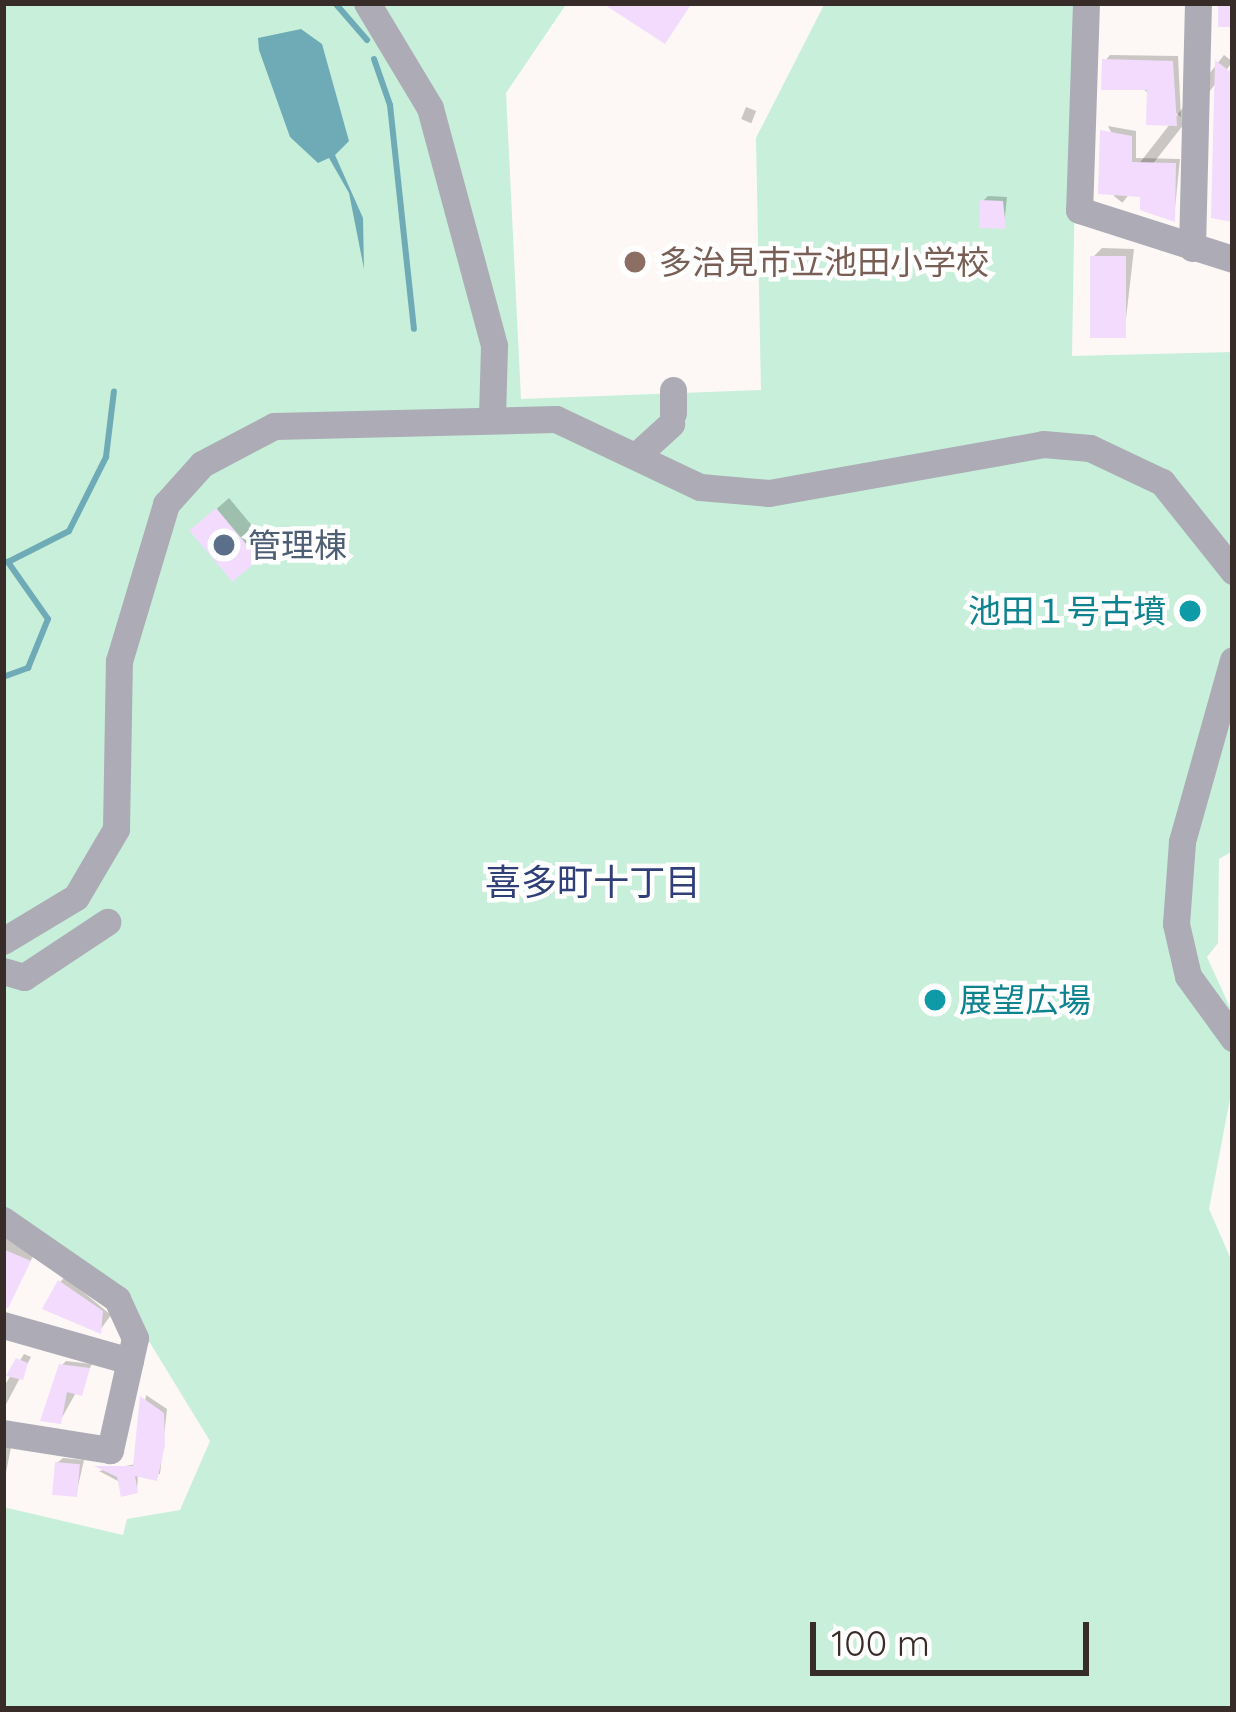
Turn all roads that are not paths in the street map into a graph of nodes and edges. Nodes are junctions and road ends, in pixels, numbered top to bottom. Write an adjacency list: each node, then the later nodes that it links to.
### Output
1 (367, 3): 7 (street)
2 (1086, 3): 4 (street)
3 (1198, 3): 4 (street)
4 (1192, 248): 5 (street)
5 (1233, 259)
6 (672, 409): 8 (street)
7 (492, 418): 8 (street); 12 (street)
8 (638, 454): 9 (street)
9 (1233, 571)
10 (1233, 660): 14 (street)
11 (107, 922): 13 (street)
12 (3, 941)
13 (3, 970)
14 (1233, 1038)
15 (3, 1220): 17 (street)
16 (3, 1325): 17 (street)
17 (130, 1361): 18 (street)
18 (3, 1433)

